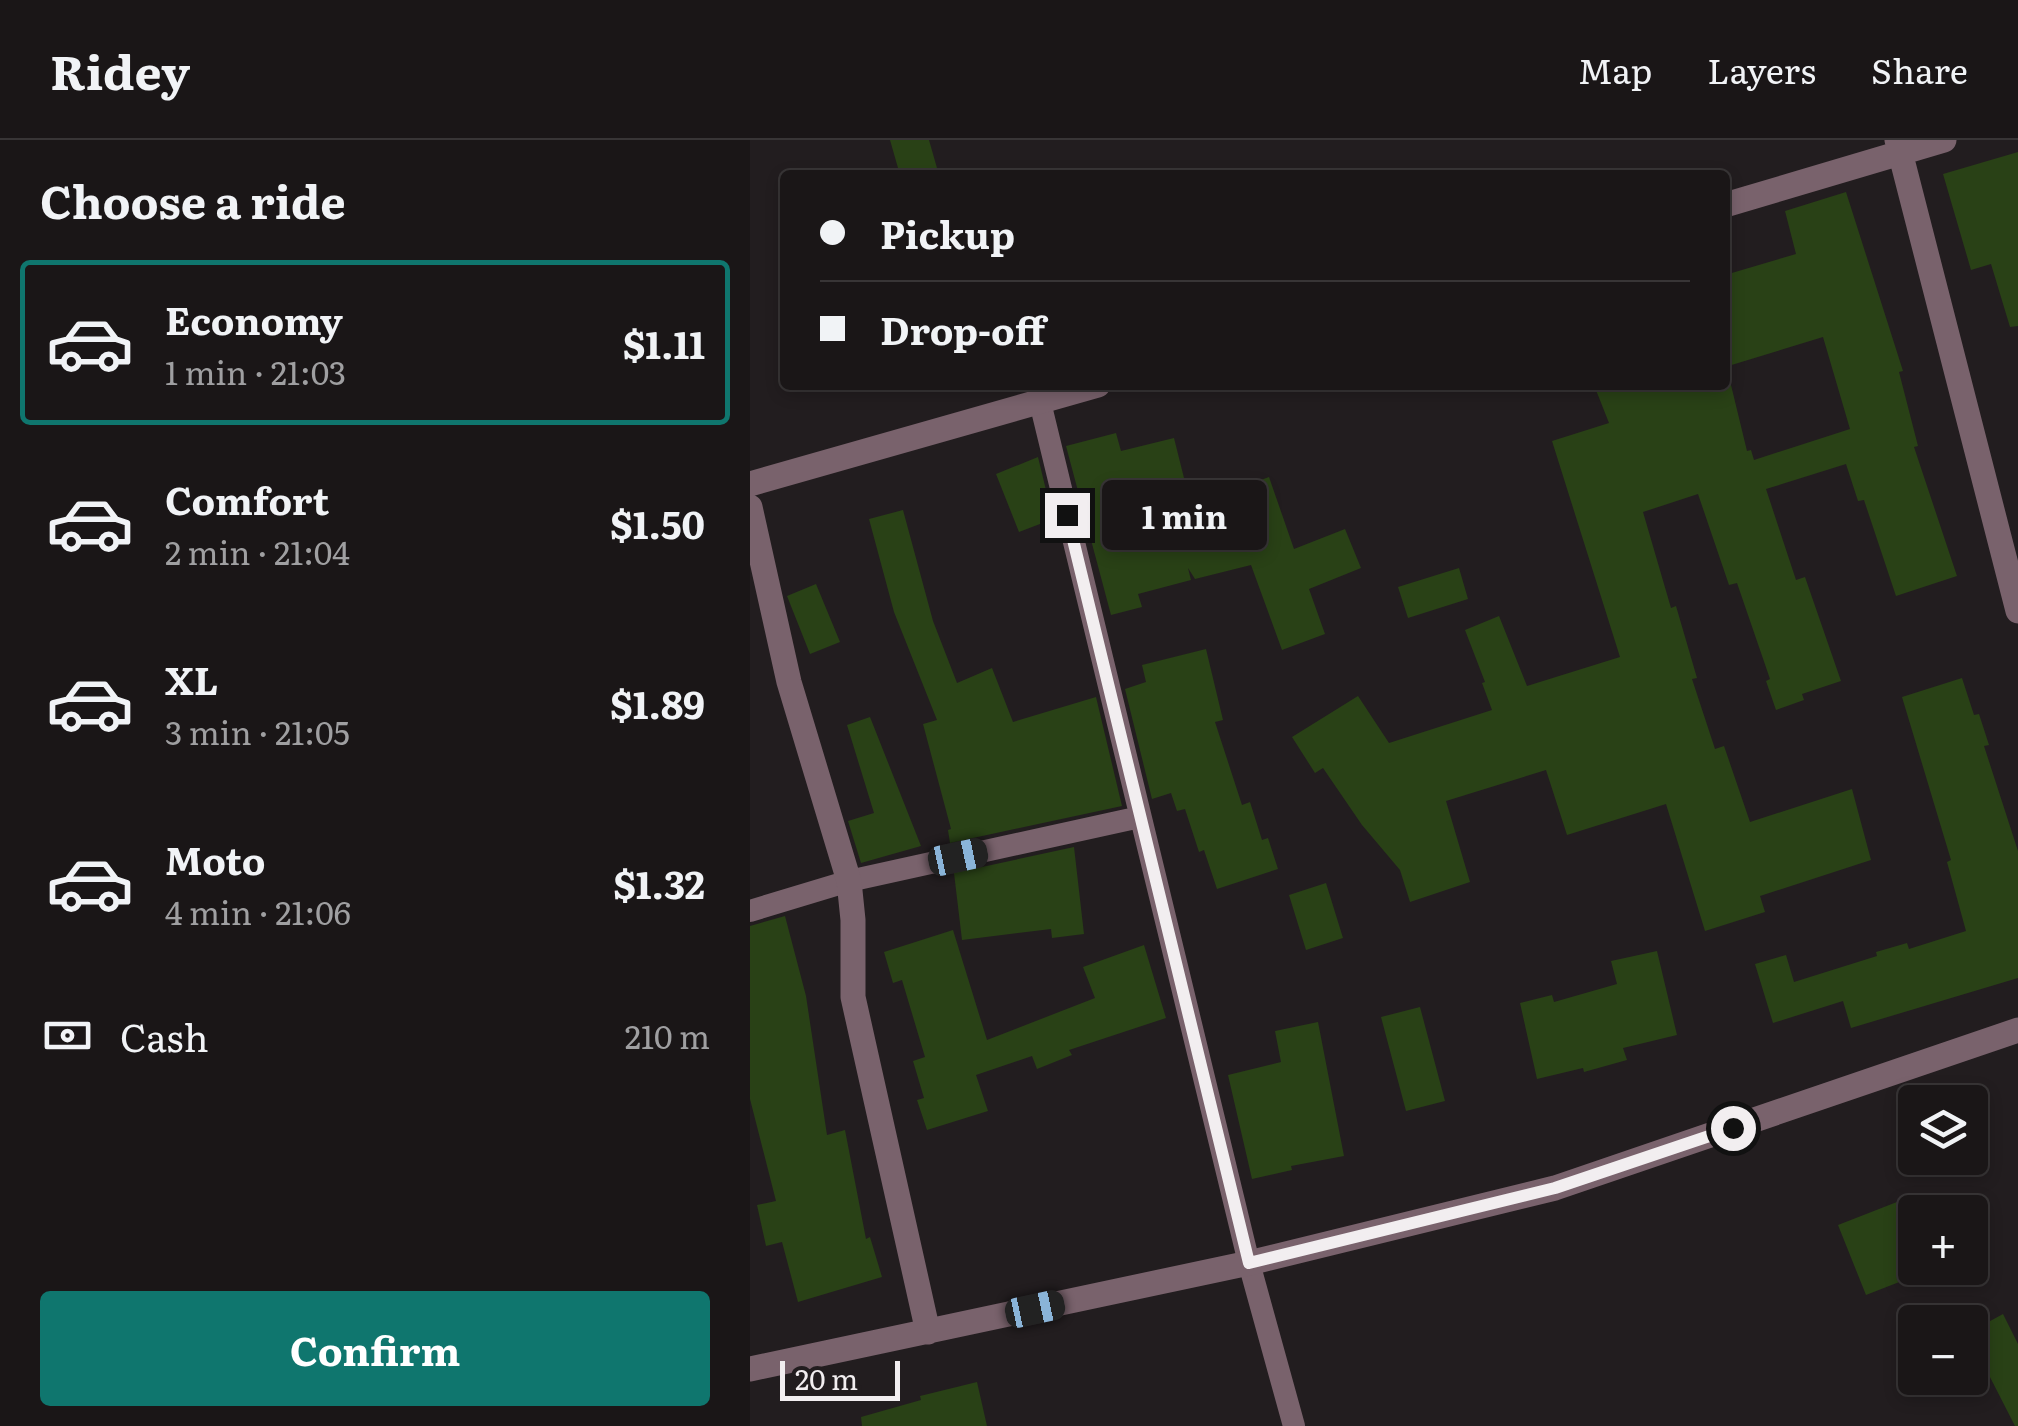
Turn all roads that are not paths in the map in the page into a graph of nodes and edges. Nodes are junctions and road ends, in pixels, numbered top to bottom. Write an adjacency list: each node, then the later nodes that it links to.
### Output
1 (1944, 140): 2 (street)
2 (1899, 148): 3 (street); 8 (street)
3 (1730, 204)
4 (1081, 390): 5 (street)
5 (1040, 402): 6 (street); 9 (lane)
6 (750, 484)
7 (750, 507): 10 (street)
8 (2018, 611)
9 (1140, 817): 10 (lane); 13 (lane)
10 (849, 881): 11 (lane); 14 (street)
11 (750, 912)
12 (2018, 1030): 13 (street)
13 (1249, 1263): 14 (street); 16 (lane)
14 (928, 1332): 15 (street)
15 (750, 1369)
16 (1294, 1426)

